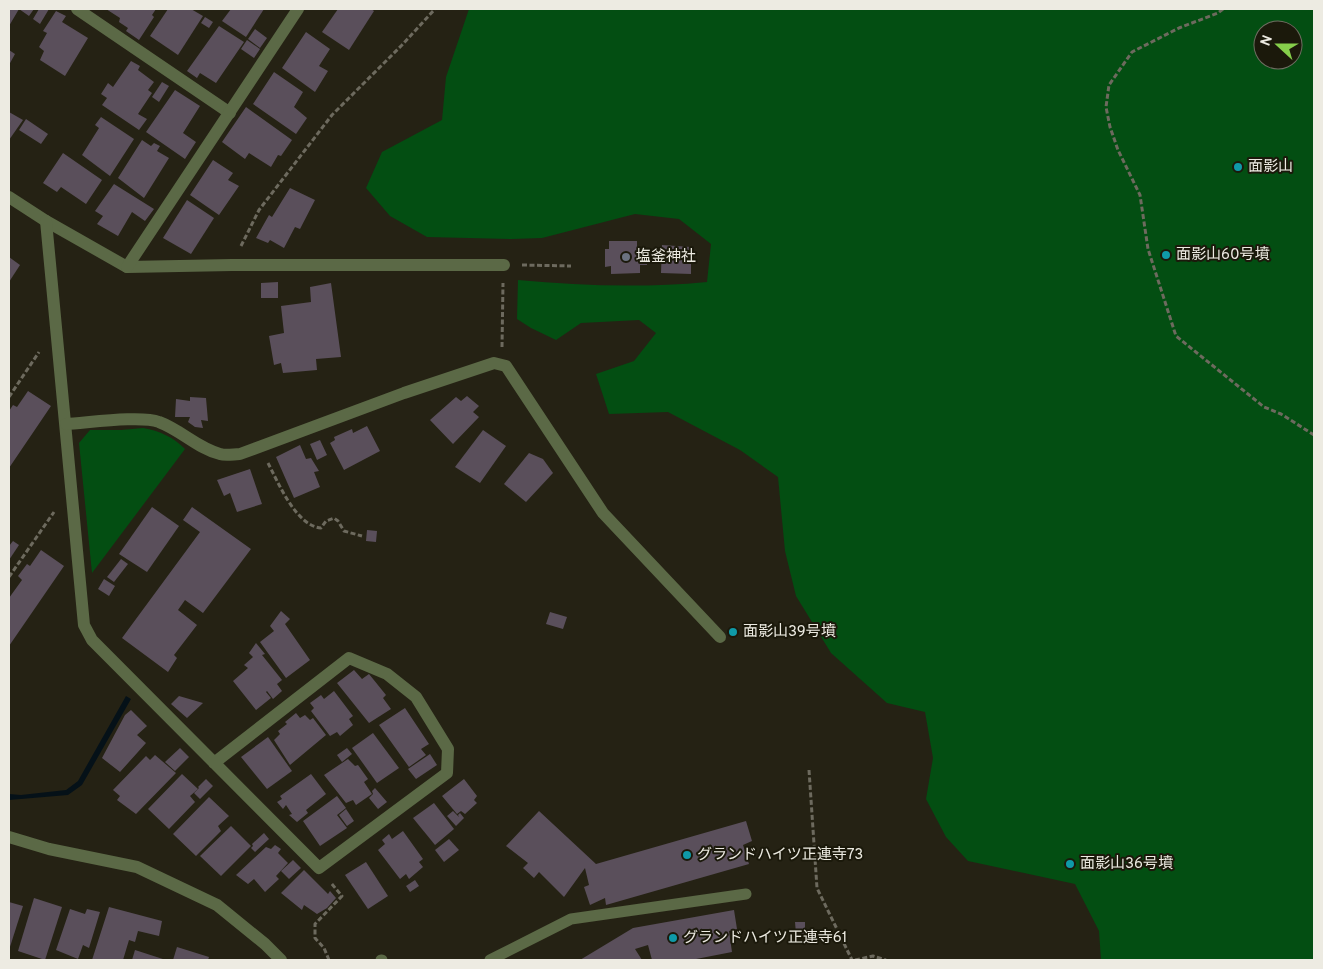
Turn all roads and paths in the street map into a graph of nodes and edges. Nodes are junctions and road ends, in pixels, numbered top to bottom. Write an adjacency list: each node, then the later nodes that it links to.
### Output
1 (77, 9): 5 (street)
2 (298, 9): 5 (street)
3 (435, 9): 8 (path)
4 (1223, 9): 16 (path)
5 (230, 113): 11 (street)
6 (9, 197): 7 (street)
7 (46, 221): 11 (street); 12 (street)
8 (232, 265): 9 (street); 11 (street)
9 (504, 265): 10 (path); 13 (path)
10 (571, 266)
11 (127, 267)
12 (57, 327): 14 (path); 15 (street)
13 (502, 365): 17 (street); 21 (street)
14 (9, 397)
15 (66, 424): 17 (street); 18 (street)
16 (1314, 435)
17 (259, 447): 19 (path)
18 (72, 487): 20 (path); 22 (street)
19 (362, 536)
20 (9, 578)
21 (720, 637)
22 (214, 763): 25 (street); 25 (street)
23 (809, 770): 30 (path)
24 (9, 837): 27 (street)
25 (319, 868): 28 (path)
26 (746, 894): 29 (lane)
27 (281, 960)
28 (329, 960)
29 (490, 960)
30 (854, 960): 31 (path)
31 (886, 960)

